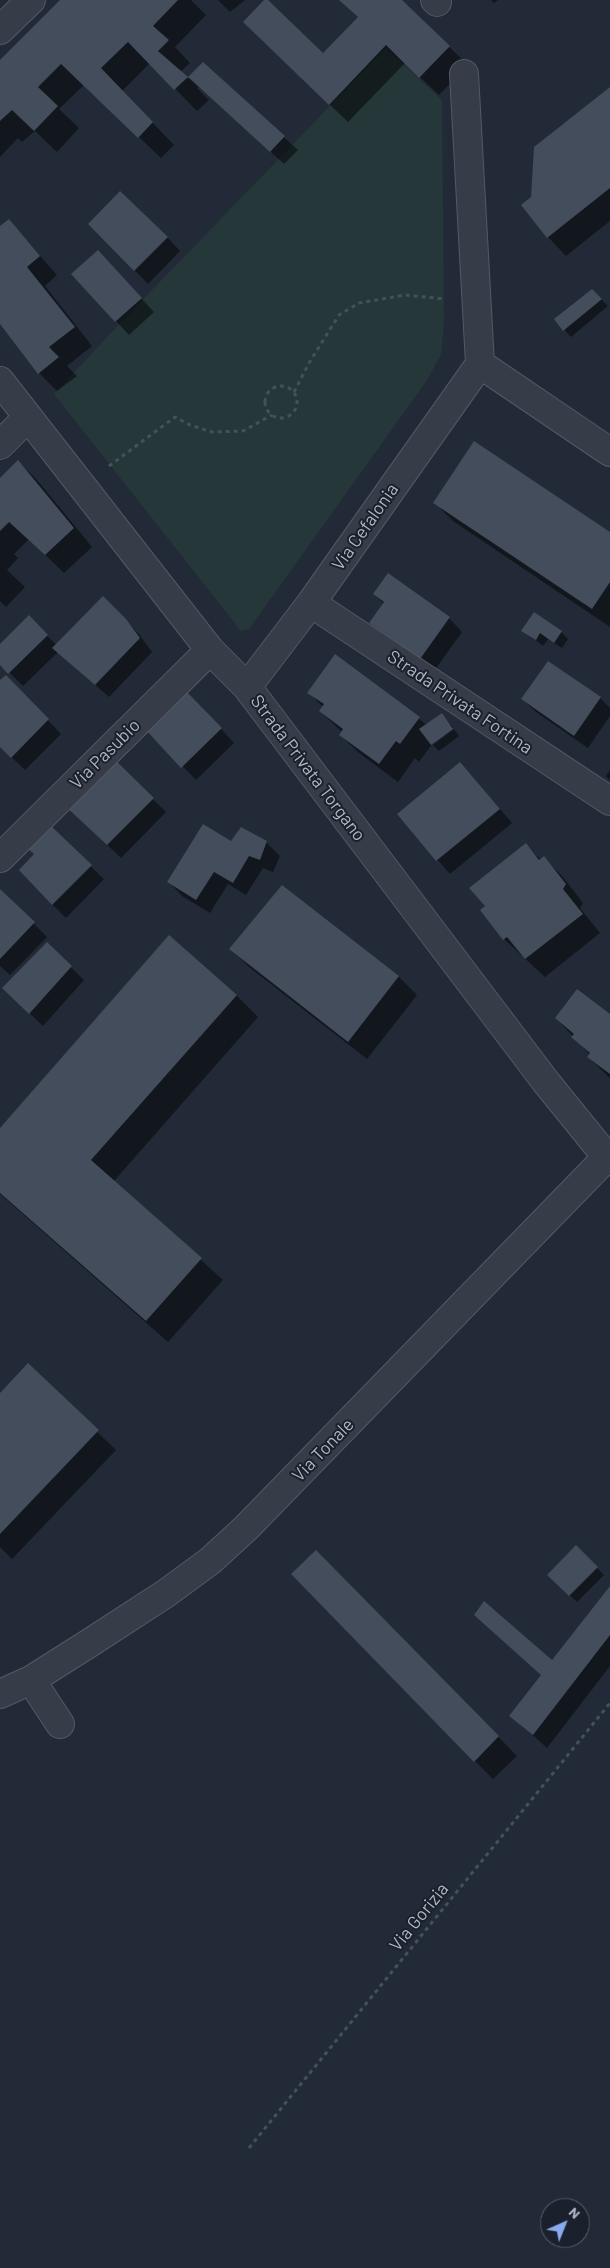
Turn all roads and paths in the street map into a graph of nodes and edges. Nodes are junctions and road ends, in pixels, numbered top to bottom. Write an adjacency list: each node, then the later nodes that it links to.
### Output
1 (31, 0): 2 (street)
2 (0, 30)
3 (464, 74): 5 (street)
4 (448, 299): 7 (path)
5 (480, 364): 11 (street); 13 (street, Via Cefalonia)
6 (0, 381): 9 (street, Strada Privata Torgano)
7 (294, 392): 8 (path); 8 (path)
8 (272, 414): 12 (path)
9 (28, 417): 10 (street); 14 (street, Strada Privata Torgano)
10 (0, 445)
11 (610, 452)
12 (108, 467)
13 (311, 603): 15 (street, Via Cefalonia); 16 (street, Strada Privata Fortina)
14 (210, 650): 15 (street, Strada Privata Torgano); 17 (street, Via Pasubio)
15 (247, 687): 18 (street, Strada Privata Torgano)
16 (610, 801)
17 (0, 858)
18 (609, 1159): 19 (street, Via Tonale)
19 (31, 1680): 20 (street, Via Tonale); 22 (street)
20 (0, 1694)
21 (610, 1703): 23 (path, Via Gorizia)
22 (60, 1724)
23 (249, 2148)

